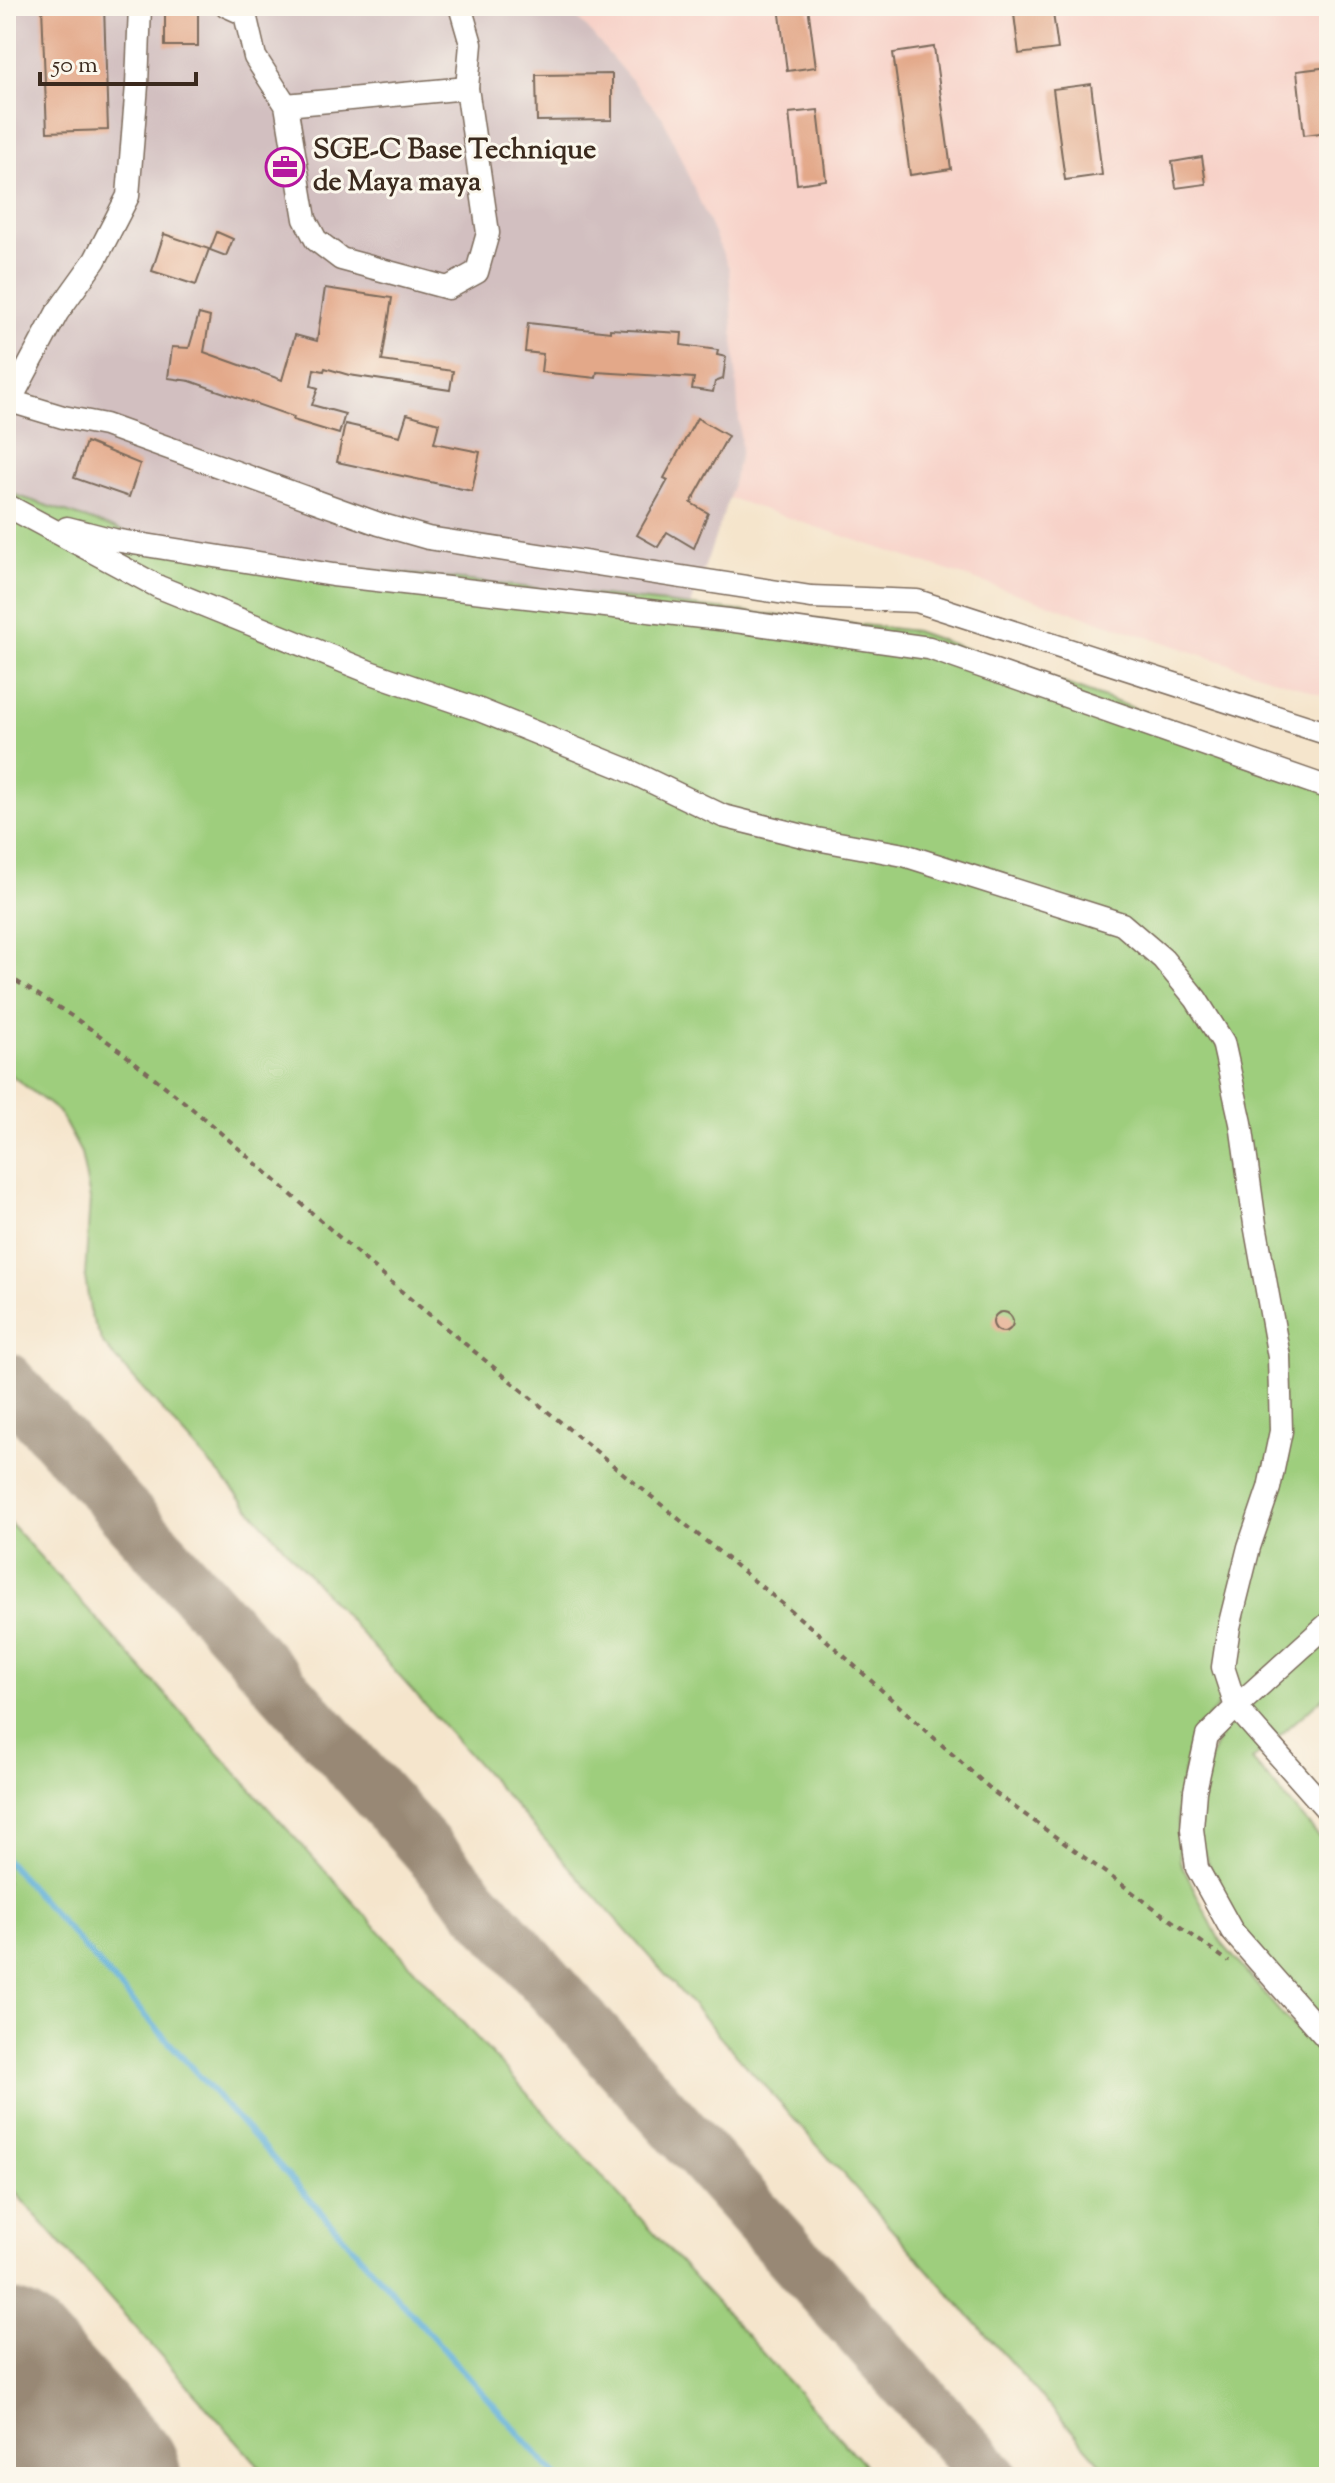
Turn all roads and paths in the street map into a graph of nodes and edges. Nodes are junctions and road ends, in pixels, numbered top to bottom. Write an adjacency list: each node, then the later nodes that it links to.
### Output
1 (140, 6): 6 (lane)
2 (460, 6): 4 (lane)
3 (239, 9): 5 (lane)
4 (467, 88): 5 (lane); 5 (lane)
5 (286, 105)
6 (8, 401): 9 (lane)
7 (6, 505): 8 (lane)
8 (30, 519): 10 (lane); 13 (lane)
9 (1329, 734)
10 (1329, 788)
11 (6, 975): 15 (path)
12 (1329, 1623): 13 (lane)
13 (1236, 1707): 14 (lane); 16 (lane)
14 (1329, 1812)
15 (1233, 1964)
16 (1329, 2041)

